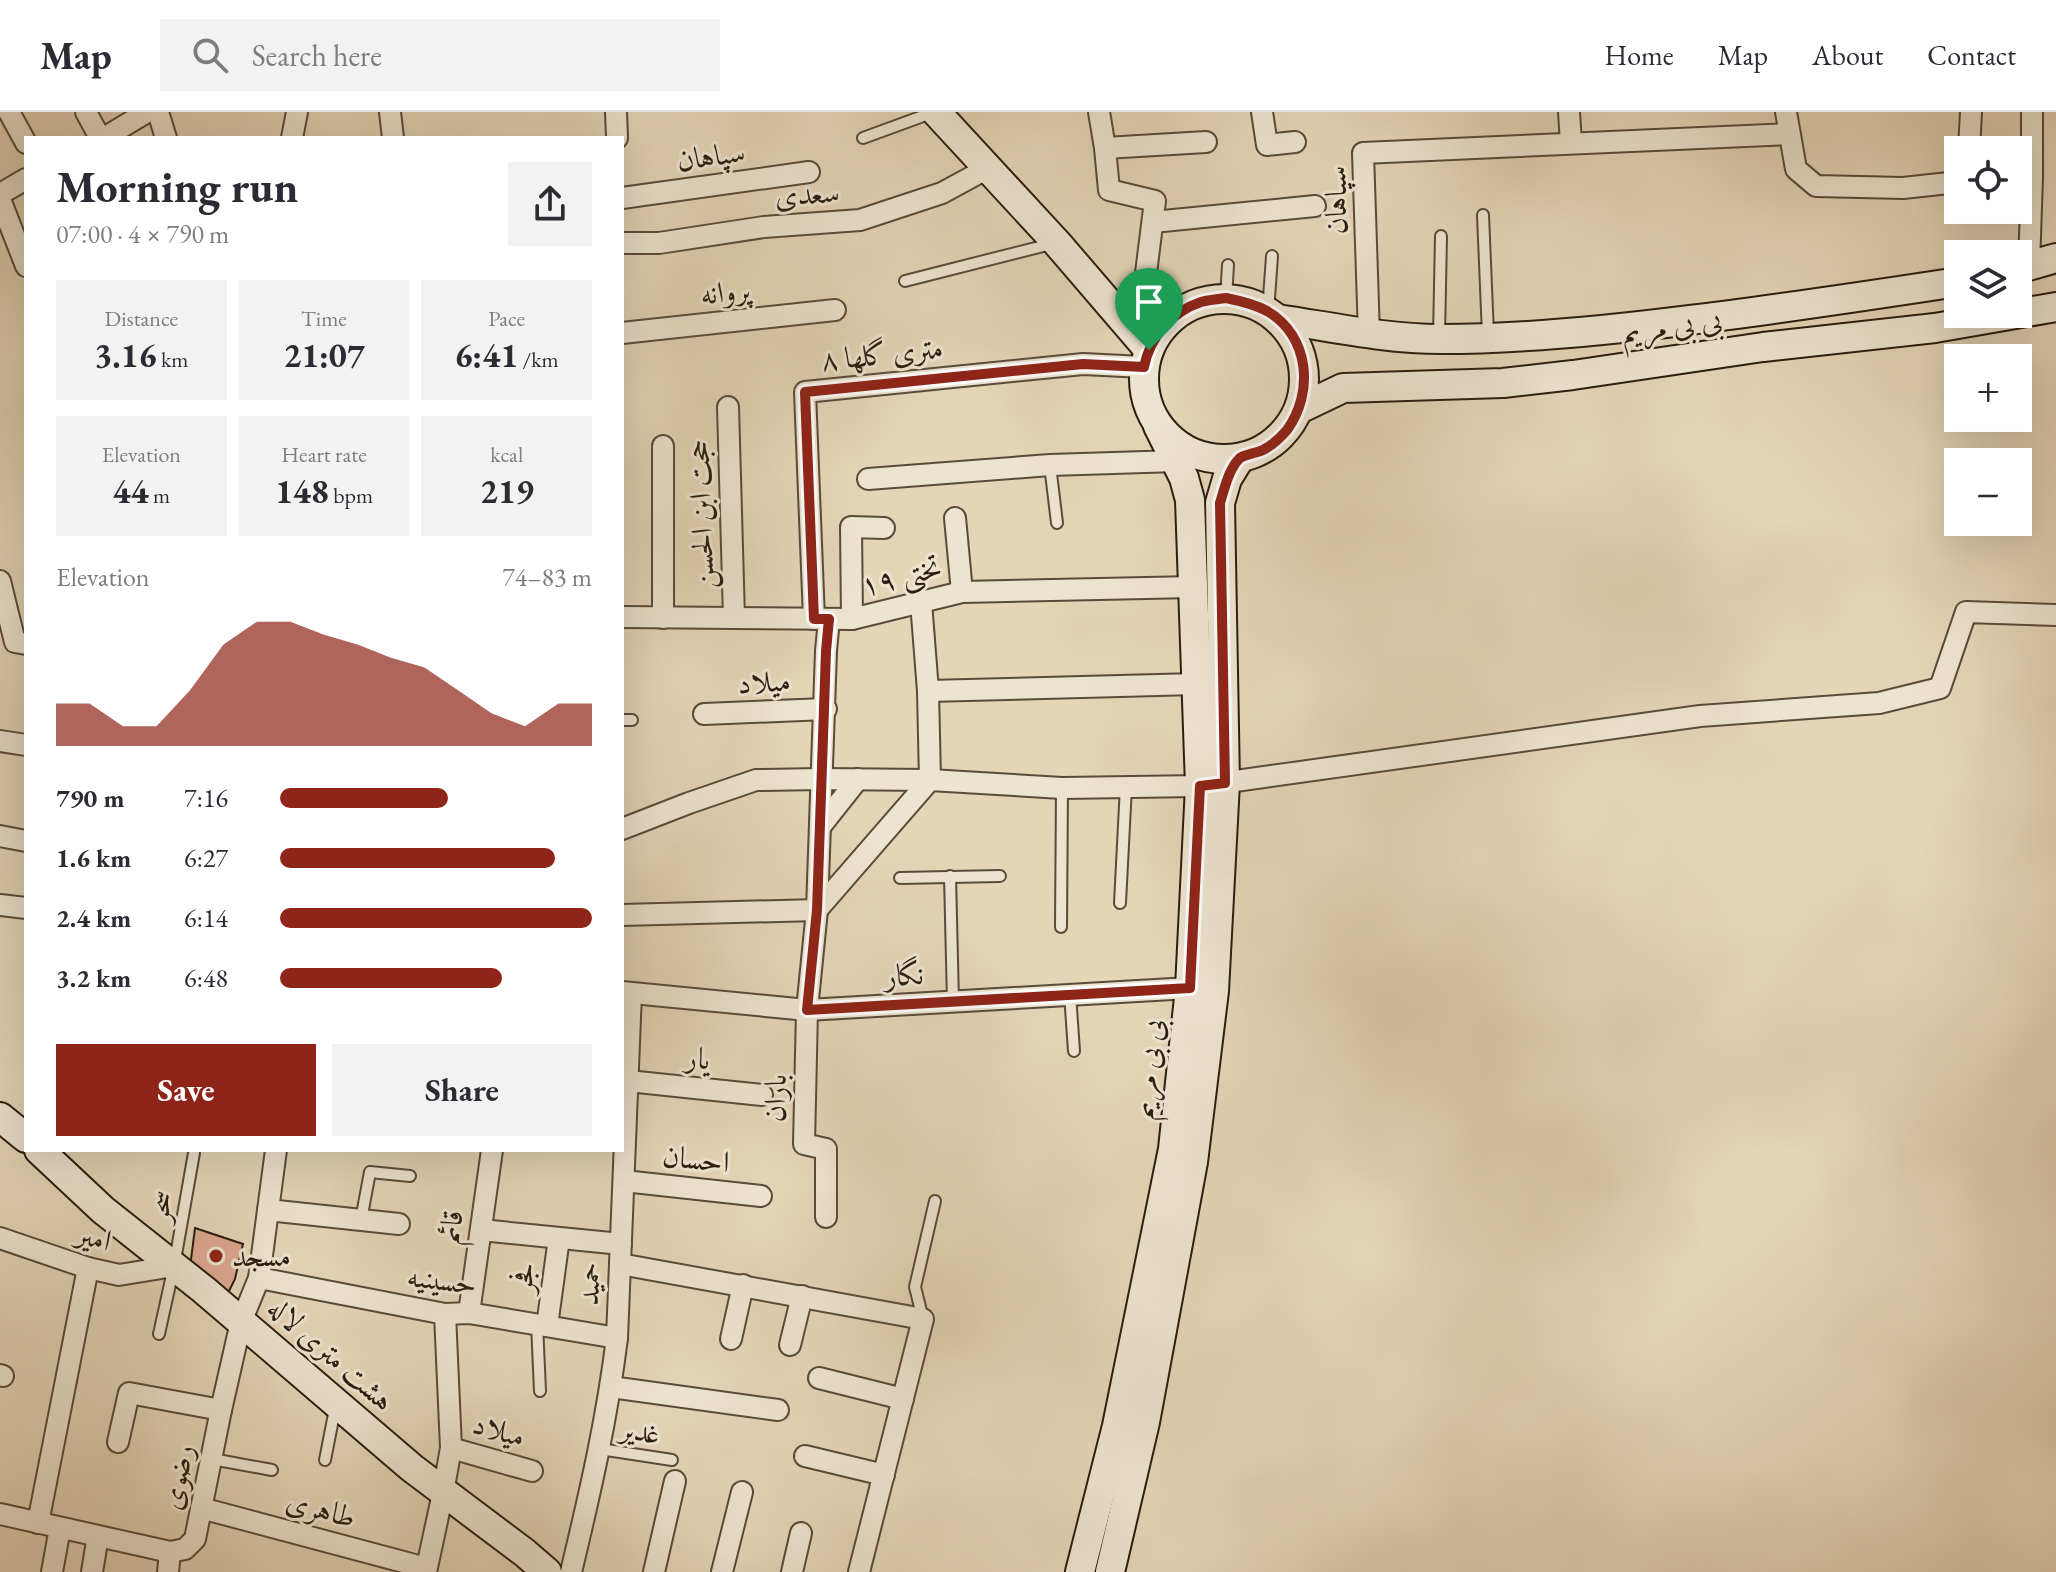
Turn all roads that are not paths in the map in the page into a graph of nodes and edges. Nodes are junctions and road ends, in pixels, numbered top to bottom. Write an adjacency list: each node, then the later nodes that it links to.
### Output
1 (9, 112): 25 (street)
2 (86, 112): 16 (street)
3 (147, 112): 17 (street)
4 (158, 112): 18 (street)
5 (297, 112): 19 (street)
6 (390, 112): 20 (street)
7 (616, 112): 21 (street)
8 (935, 112): 24 (lane); 30 (street)
9 (1099, 112): 29 (street)
10 (1262, 112): 27 (street)
11 (1569, 112): 28 (street)
12 (1786, 112): 15 (street)
13 (1971, 112): 22 (street)
14 (2032, 112): 23 (street)
15 (1789, 134): 28 (street, سپاهان); 33 (street)
16 (101, 136)
17 (105, 136)
18 (165, 136)
19 (292, 136)
20 (393, 136)
21 (617, 136)
22 (1970, 136)
23 (2029, 136)
24 (863, 138)
25 (24, 139)
26 (1206, 142): 29 (street)
27 (1295, 142)
28 (1571, 143): 54 (street, سپاهان)
29 (1105, 148): 38 (street)
30 (988, 168): 41 (street, سعدی); 42 (street)
31 (809, 172): 35 (street, سپاهان)
32 (24, 180): 34 (street)
33 (1944, 184)
34 (0, 196): 44 (street)
35 (624, 198)
36 (1315, 206): 38 (street)
37 (1483, 215): 55 (lane)
38 (1153, 222): 57 (street)
39 (2030, 224): 45 (street)
40 (1441, 236): 56 (lane)
41 (624, 243)
42 (1057, 243): 47 (lane); 57 (street)
43 (1272, 256): 52 (lane)
44 (24, 261)
45 (2034, 264)
46 (1228, 265): 49 (lane)
47 (905, 281)
48 (1944, 284): 55 (street, بی بی مریم)
49 (1226, 298): 52 (street); 57 (street)
50 (2056, 307): 59 (street, بی بی مریم)
51 (835, 310): 53 (street, پروانه)
52 (1273, 315): 54 (street, بی بی مریم); 59 (street)
53 (624, 333)
54 (1369, 335): 56 (street, بی بی مریم)
55 (1488, 337): 56 (street, بی بی مریم)
56 (1439, 339)
57 (1144, 351): 60 (street); 77 (street, ۸ متری گلها)
58 (728, 407): 76 (street, حجت ابن الحسن)
59 (1299, 409): 62 (street)
60 (1158, 426): 62 (street); 63 (street, بی بی مریم)
61 (663, 446): 75 (street)
62 (1240, 458): 89 (street, بی بی مریم)
63 (1177, 461): 64 (street); 70 (street, بی بی مریم)
64 (1050, 465): 65 (street); 67 (lane)
65 (868, 479)
66 (955, 518): 71 (street)
67 (1057, 523)
68 (884, 528): 78 (street)
69 (0, 581): 79 (street)
70 (1194, 587): 71 (street, تختی ۱۹); 80 (street, بی بی مریم)
71 (962, 592): 72 (street, تختی ۱۹)
72 (921, 602): 78 (street, تختی ۱۹); 81 (street)
73 (2056, 615): 89 (street)
74 (624, 617): 75 (street, تختی ۱۹)
75 (663, 618): 76 (street, تختی ۱۹)
76 (734, 618): 77 (street, تختی ۱۹)
77 (822, 619): 78 (street, تختی ۱۹); 82 (street)
78 (852, 619)
79 (14, 642)
80 (1196, 684): 81 (street); 89 (street, بی بی مریم)
81 (928, 691): 88 (street)
82 (826, 709): 83 (street, میلاد); 86 (street)
83 (704, 714)
84 (0, 741): 85 (street)
85 (24, 745)
86 (821, 779): 87 (street); 92 (street); 93 (street)
87 (858, 779): 88 (street); 92 (street)
88 (930, 780): 91 (street); 102 (street)
89 (1212, 784): 90 (street); 105 (street, بی بی مریم); 183 (street, بی بی مریم)
90 (1126, 786): 91 (street); 99 (lane)
91 (1062, 788): 104 (lane)
92 (820, 827): 102 (street)
93 (624, 828)
94 (0, 836): 95 (street)
95 (24, 841)
96 (950, 876): 97 (lane); 98 (lane); 108 (lane)
97 (1000, 876)
98 (900, 878)
99 (1120, 903)
100 (0, 905): 101 (street)
101 (24, 908)
102 (817, 910): 103 (street); 109 (street)
103 (624, 915)
104 (1061, 927)
105 (1190, 988): 107 (street, نگار); 182 (street, بی بی مریم)
106 (627, 993): 109 (street, نگار); 111 (street, حمید)
107 (1070, 994): 108 (street, نگار); 110 (lane)
108 (953, 1002): 109 (street, نگار)
109 (807, 1010): 125 (street, باران)
110 (1074, 1051)
111 (628, 1081): 112 (street, یار); 115 (street, حمید)
112 (762, 1095)
113 (0, 1117): 114 (street, هشت متری لاله)
114 (24, 1134)
115 (624, 1144): 121 (street, حمید)
116 (44, 1152): 132 (street, هشت متری لاله)
117 (276, 1152): 124 (street, رضوی)
118 (492, 1152): 128 (street, قائم)
119 (194, 1153): 132 (lane, سحر)
120 (410, 1176): 126 (lane)
121 (624, 1181): 122 (street, احسان); 131 (street, حمید)
122 (761, 1196)
123 (935, 1201): 139 (lane)
124 (268, 1210): 126 (street); 134 (street, رضوی)
125 (826, 1217)
126 (361, 1220): 127 (street)
127 (399, 1224)
128 (481, 1230): 130 (street); 137 (street, قائم)
129 (0, 1238): 133 (street, امیر)
130 (559, 1238): 131 (street); 141 (street, فجر)
131 (621, 1254): 135 (street); 143 (street, حمید)
132 (174, 1266): 133 (street, امیر); 140 (street, هشت متری لاله); 142 (lane, سحر)
133 (88, 1268): 168 (street)
134 (259, 1278): 138 (street, حسینیه); 140 (street, رضوی)
135 (743, 1285): 136 (street); 144 (street)
136 (802, 1296): 139 (street); 145 (street)
137 (469, 1313): 138 (street, حسینیه); 141 (street, حسینیه)
138 (445, 1314): 154 (street)
139 (923, 1319): 149 (street)
140 (241, 1322): 150 (street, هشت متری لاله); 151 (street, رضوی)
141 (542, 1325): 143 (street, حسینیه); 148 (lane)
142 (159, 1334)
143 (617, 1338): 147 (street, حمید)
144 (731, 1339)
145 (790, 1345)
146 (819, 1378): 149 (street)
147 (611, 1387): 152 (street); 155 (street, حمید)
148 (540, 1391)
149 (903, 1399): 162 (street)
150 (336, 1403): 158 (lane); 165 (street, هشت متری لاله)
151 (221, 1410): 153 (street); 157 (street, رضوی)
152 (778, 1410)
153 (118, 1442)
154 (451, 1448): 161 (street, میلاد); 165 (street)
155 (600, 1449): 159 (lane, غدیر); 177 (street, حمید)
156 (805, 1456): 162 (street)
157 (212, 1459): 160 (lane); 166 (street, رضوی)
158 (325, 1460)
159 (672, 1460)
160 (272, 1470)
161 (532, 1471)
162 (884, 1475): 181 (street)
163 (675, 1481): 178 (street)
164 (742, 1492): 179 (street)
165 (443, 1493): 173 (street); 176 (street, هشت متری لاله)
166 (201, 1508): 172 (street, رضوی); 173 (street, طاهری)
167 (0, 1514): 168 (street, رضوی)
168 (38, 1523): 169 (street, رضوی)
169 (60, 1528): 171 (street, رضوی); 174 (street)
170 (801, 1533): 180 (street)
171 (98, 1536): 172 (street, رضوی); 175 (street)
172 (169, 1562)
173 (426, 1570)
174 (52, 1572)
175 (92, 1572)
176 (547, 1572)
177 (571, 1572)
178 (654, 1572)
179 (722, 1572)
180 (792, 1572)
181 (859, 1572)
182 (1080, 1572)
183 (1110, 1572)

